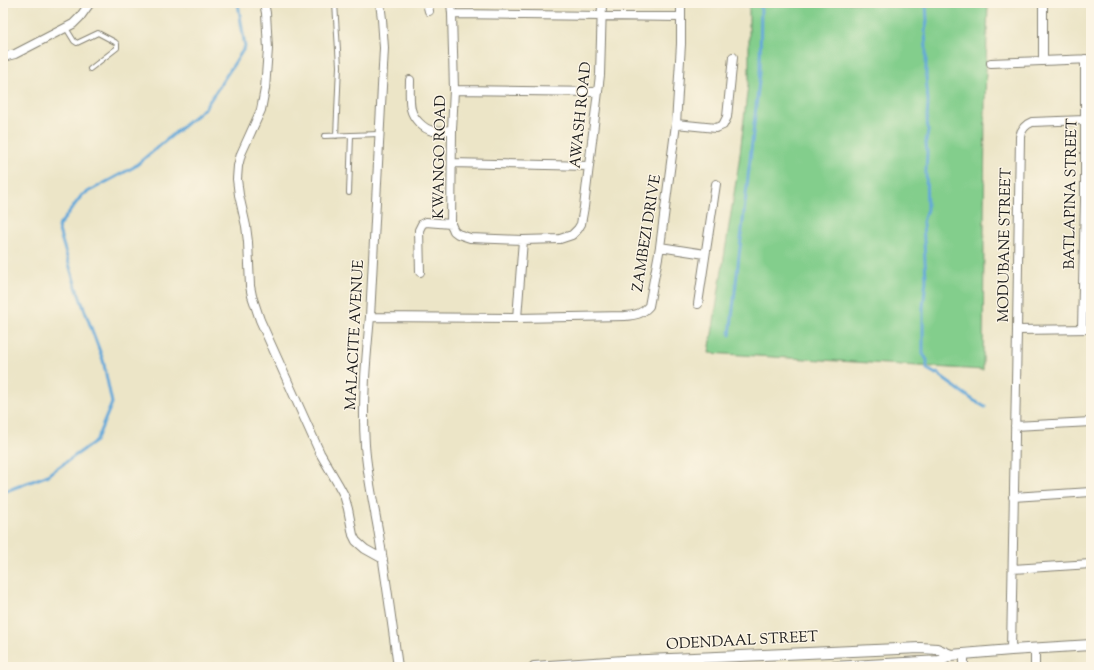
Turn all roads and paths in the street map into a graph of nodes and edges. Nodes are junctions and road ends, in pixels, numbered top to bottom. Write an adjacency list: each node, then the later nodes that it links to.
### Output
1 (90, 3): 12 (street)
2 (264, 3): 50 (street)
3 (335, 3): 28 (lane)
4 (380, 3): 25 (street, MALACITE AVENUE)
5 (451, 3): 9 (street, KWANGO ROAD)
6 (602, 3): 10 (street, AWASH ROAD)
7 (682, 3): 11 (street, ZAMBEZI DRIVE)
8 (1043, 3): 16 (street)
9 (452, 14): 10 (street); 20 (street, KWANGO ROAD)
10 (602, 16): 11 (street); 21 (street, AWASH ROAD)
11 (681, 17): 23 (street, ZAMBEZI DRIVE)
12 (66, 28): 13 (street); 18 (lane)
13 (3, 57)
14 (733, 57): 23 (street)
15 (1088, 59): 16 (street, BATLAPINA STREET); 22 (street, BATLAPINA STREET)
16 (1043, 60): 17 (street, BATLAPINA STREET)
17 (991, 63)
18 (90, 69)
19 (410, 80): 24 (street)
20 (454, 90): 21 (street); 24 (street, KWANGO ROAD)
21 (598, 92): 30 (street, AWASH ROAD)
22 (1085, 120): 33 (street, BATLAPINA STREET); 45 (street, MODUBANE STREET)
23 (676, 124): 37 (street, ZAMBEZI DRIVE)
24 (452, 130): 29 (street, KWANGO ROAD)
25 (379, 134): 26 (lane); 41 (street, MALACITE AVENUE)
26 (351, 135): 28 (lane); 32 (lane)
27 (324, 136): 28 (lane)
28 (336, 136)
29 (452, 163): 30 (street); 34 (street, KWANGO ROAD)
30 (589, 166): 35 (street, AWASH ROAD)
31 (716, 184): 38 (street)
32 (349, 193)
33 (1088, 200): 43 (street, BATLAPINA STREET)
34 (451, 224): 36 (street, KWANGO ROAD); 39 (street)
35 (578, 229): 36 (street, KWANGO ROAD)
36 (523, 240): 42 (street)
37 (660, 247): 38 (street); 42 (street, ZAMBEZI DRIVE)
38 (705, 254): 40 (street)
39 (420, 272)
40 (698, 304)
41 (370, 317): 42 (street, ZAMBEZI DRIVE); 50 (street, MALACITE AVENUE)
42 (517, 318)
43 (1082, 329): 44 (street); 45 (street)
44 (1091, 329)
45 (1017, 330): 47 (street, MODUBANE STREET)
46 (1091, 422): 47 (street)
47 (1015, 426): 49 (street, MODUBANE STREET)
48 (1091, 492): 49 (street)
49 (1013, 497): 52 (street, MODUBANE STREET)
50 (383, 560): 58 (street, MALACITE AVENUE)
51 (1091, 564): 52 (street)
52 (1013, 569): 55 (street, MODUBANE STREET)
53 (1091, 645): 54 (street, ODENDAAL STREET)
54 (1035, 648): 55 (street, ODENDAAL STREET); 62 (street)
55 (1011, 650): 56 (street, ODENDAAL STREET)
56 (964, 654): 57 (street, ODENDAAL STREET); 61 (street)
57 (951, 655): 59 (street, ODENDAAL STREET); 60 (street, ODENDAAL STREET)
58 (398, 667)
59 (534, 667)
60 (833, 667)
61 (964, 667)
62 (1035, 667)

